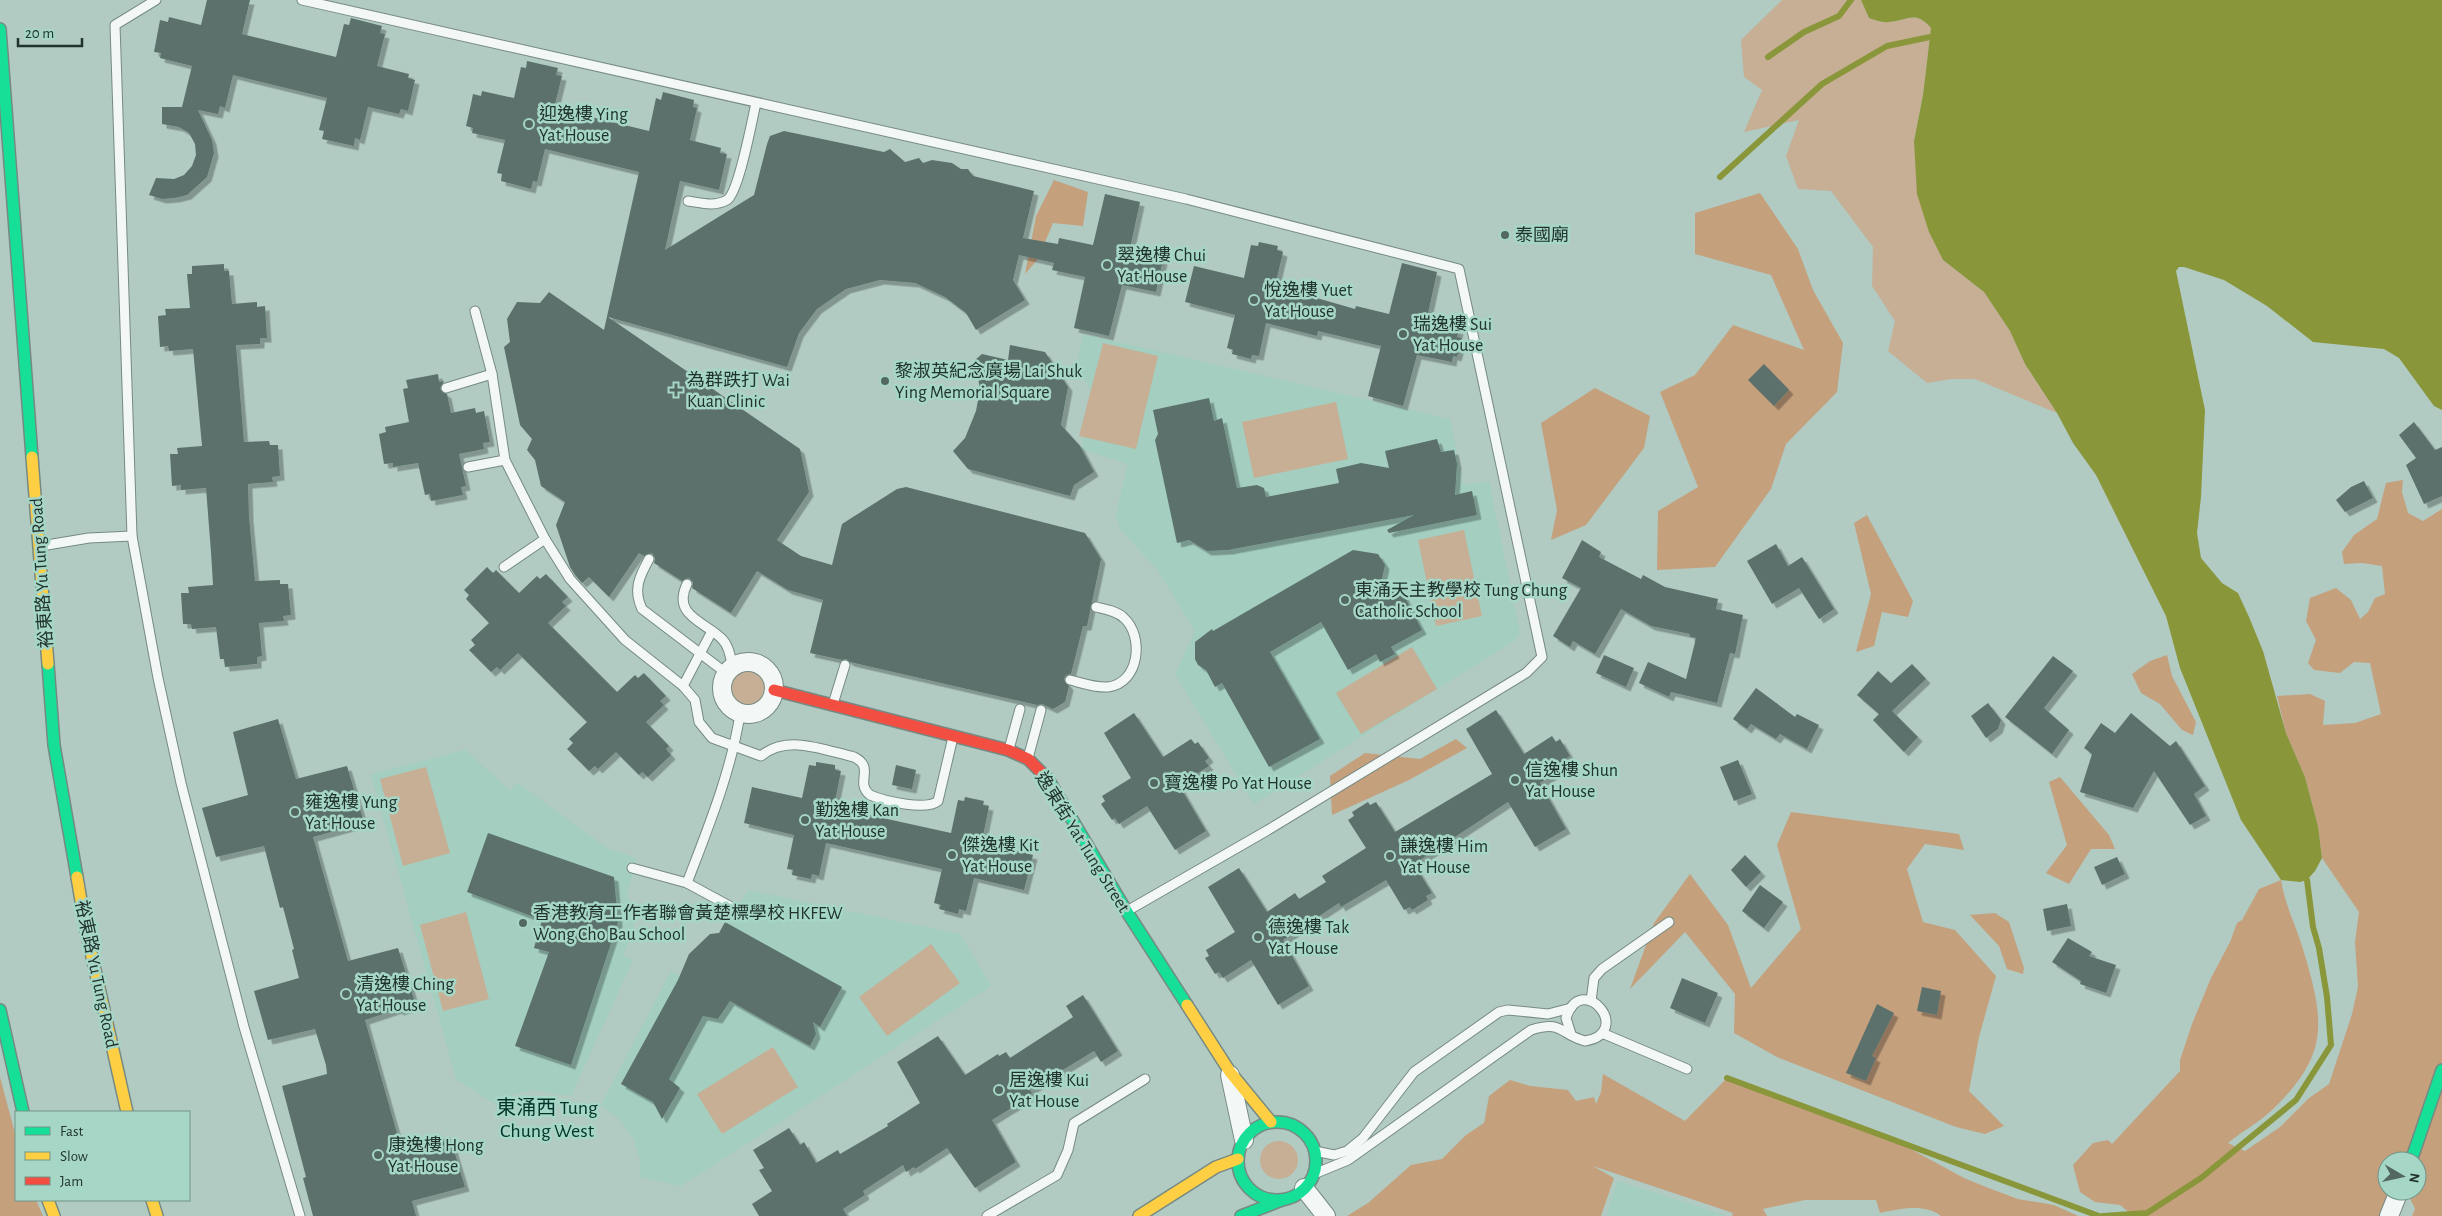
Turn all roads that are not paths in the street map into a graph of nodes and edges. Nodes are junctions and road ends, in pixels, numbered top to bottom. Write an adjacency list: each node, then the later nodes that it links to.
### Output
1 (156, 0): 11 (lane)
2 (302, 0): 4 (lane)
3 (0, 28): 13 (main road, 裕東路 Yu Tung Road)
4 (756, 103): 5 (lane); 36 (lane)
5 (688, 201)
6 (475, 312): 7 (lane)
7 (492, 374): 8 (lane); 9 (lane)
8 (446, 388)
9 (505, 460): 10 (lane); 12 (lane)
10 (468, 467)
11 (132, 536): 13 (lane); 61 (lane)
12 (545, 539): 15 (lane); 23 (lane)
13 (39, 546): 48 (main road, 裕東路 Yu Tung Road)
14 (649, 559): 19 (lane)
15 (504, 567)
16 (687, 584): 18 (lane)
17 (1096, 606): 22 (lane)
18 (712, 631): 19 (lane); 21 (lane)
19 (698, 652): 21 (lane); 23 (lane)
20 (844, 665): 25 (lane)
21 (729, 670): 24 (street); 28 (street)
22 (1070, 680)
23 (683, 686): 30 (lane)
24 (774, 690): 25 (main road, 逸東街 Yat Tung Street); 28 (street)
25 (833, 704): 29 (main road, 逸東街 Yat Tung Street)
26 (1020, 708): 31 (lane)
27 (1041, 710): 32 (lane)
28 (740, 714): 30 (lane)
29 (953, 736): 30 (lane); 31 (main road, 逸東街 Yat Tung Street)
30 (734, 746): 34 (lane)
31 (1008, 750): 32 (main road, 逸東街 Yat Tung Street)
32 (1028, 759): 36 (main road, 逸東街 Yat Tung Street)
33 (632, 868): 34 (lane)
34 (687, 883): 35 (lane)
35 (735, 909)
36 (1127, 912): 45 (main road, 逸東街 Yat Tung Street)
37 (1669, 922): 38 (lane)
38 (1591, 1001): 39 (lane); 41 (lane)
39 (1571, 1008): 42 (lane); 51 (lane)
40 (0, 1010): 47 (main road)
41 (1602, 1033): 42 (lane); 43 (lane)
42 (1571, 1034): 54 (lane)
43 (1687, 1069)
44 (2442, 1070): 52 (main road)
45 (1230, 1072): 49 (main road, 逸東街 Yat Tung Street); 50 (street, 逸東街 Yat Tung Street)
46 (1145, 1079): 62 (lane)
47 (24, 1111)
48 (127, 1111)
49 (1271, 1122): 50 (main road); 51 (main road)
50 (1244, 1140): 53 (main road)
51 (1315, 1151): 54 (main road)
52 (2414, 1151)
53 (1238, 1159): 55 (main road); 63 (main road)
54 (1309, 1181): 55 (main road); 65 (street)
55 (1282, 1200): 64 (main road)
56 (48, 1201): 59 (main road)
57 (152, 1201): 60 (main road)
58 (2395, 1201): 66 (street)
59 (54, 1216)
60 (157, 1216)
61 (300, 1216)
62 (987, 1216)
63 (1139, 1216)
64 (1241, 1216)
65 (1326, 1216)
66 (2389, 1216)

